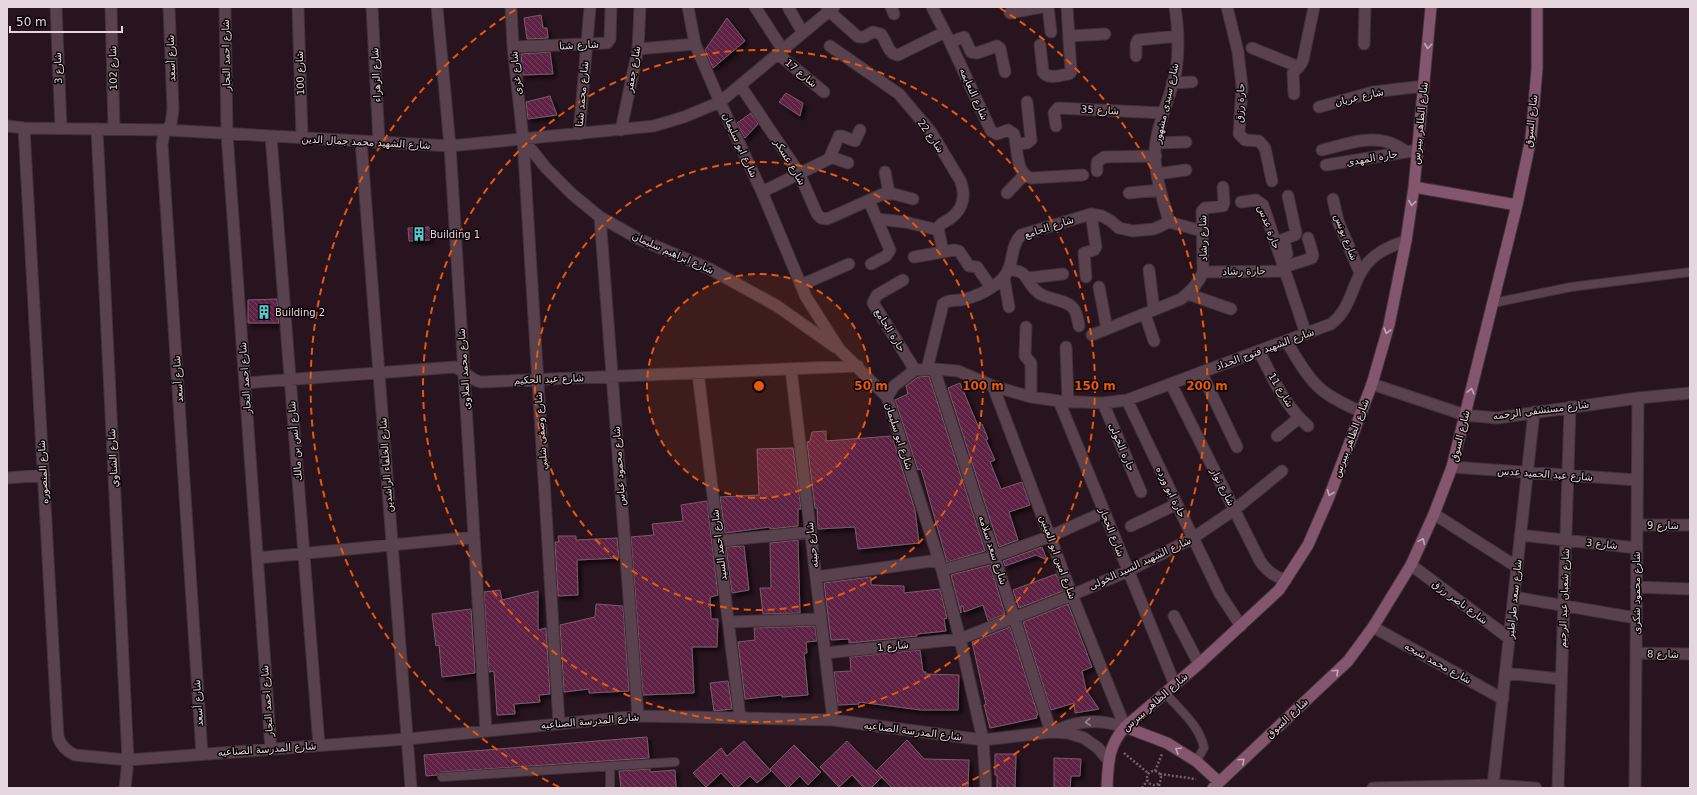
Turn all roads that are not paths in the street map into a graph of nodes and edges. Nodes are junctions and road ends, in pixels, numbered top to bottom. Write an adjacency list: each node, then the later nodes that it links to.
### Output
1 (56, 7): 58 (street, شارع 3)
2 (111, 7): 60 (street, شارع 102)
3 (170, 7): 61 (street, شارع أسعد)
4 (225, 7): 64 (street, شارع احمد النجار)
5 (298, 7): 67 (street, شارع 100)
6 (372, 7): 70 (street, شارع الزهراء)
7 (438, 7): 74 (street, شارع محمد الملاوى)
8 (511, 7): 38 (street, شارع غزى)
9 (590, 7): 33 (street, شارع محمد شتا)
10 (611, 7): 33 (street, شارع شتا)
11 (640, 7): 40 (street, شارع جعفر)
12 (688, 7): 34 (street, شارع ابو سليمان)
13 (755, 7): 41 (street, شارع 17)
14 (788, 7): 28 (street)
15 (932, 7): 32 (street, شارع النعايمه)
16 (1042, 7): 26 (street)
17 (1048, 7): 27 (street)
18 (1067, 7): 30 (street)
19 (1175, 7): 31 (street, شارع سيدى مشهور)
20 (1227, 7): 88 (street, حارة رزق)
21 (1314, 7): 43 (street)
22 (1365, 7): 35 (street)
23 (1431, 7): 48 (main road, شارع الظاهر بيبرس, one-way to 48)
24 (1538, 7): 101 (main road, شارع السوق)
25 (830, 8): 28 (street, شارع الشهيد محمد جمال الدين); 32 (street)
26 (1010, 13)
27 (1051, 32)
28 (803, 33): 41 (street, شارع الشهيد محمد جمال الدين)
29 (1105, 34): 30 (street)
30 (1069, 36): 36 (street)
31 (1178, 36): 42 (street); 45 (street, شارع سيدى مشهور)
32 (948, 37): 44 (street); 73 (street, شارع النعايمه)
33 (586, 44): 38 (street, شارع شتا); 65 (street, شارع محمد شتا)
34 (695, 44): 40 (street); 51 (street, شارع ابو سليمان)
35 (1364, 44)
36 (1040, 45)
37 (830, 46): 106 (street, شارع 22)
38 (514, 47): 68 (street, شارع غزى)
39 (1252, 48): 43 (street)
40 (638, 50): 62 (street, شارع جعفر)
41 (780, 52): 47 (street, شارع الشهيد محمد جمال الدين); 49 (street, شارع 17)
42 (1136, 56)
43 (1298, 67): 50 (street)
44 (1005, 72)
45 (1172, 82): 46 (street); 54 (street, شارع سيدى مشهور)
46 (1192, 82)
47 (740, 85): 51 (street, شارع الشهيد محمد جمال الدين); 84 (street, شارع عسكر)
48 (1424, 86): 53 (street, شارع عريان); 76 (main road, شارع الظاهر بيبرس)
49 (824, 92)
50 (1294, 94)
51 (720, 102): 62 (street, شارع الشهيد محمد جمال الدين); 92 (street, شارع ابو سليمان)
52 (1027, 102): 73 (street)
53 (1319, 107)
54 (1162, 114): 56 (street, شارع 35); 72 (street, شارع سيدى مشهور)
55 (7, 126): 57 (street, شارع الشهيد محمد جمال الدين)
56 (1056, 126)
57 (24, 128): 58 (street, شارع الشهيد محمد جمال الدين); 175 (street, شارع المنصوره)
58 (61, 128): 59 (street, شارع الشهيد محمد جمال الدين)
59 (96, 129): 60 (street, شارع الشهيد محمد جمال الدين); 240 (street, شارع الشناوي)
60 (114, 129): 61 (street, شارع الشهيد محمد جمال الدين)
61 (167, 130): 64 (street, شارع الشهيد محمد جمال الدين); 239 (street, شارع أسعد)
62 (621, 130): 65 (street, شارع الشهيد محمد جمال الدين)
63 (860, 130): 78 (street)
64 (227, 134): 66 (street, شارع الشهيد محمد جمال الدين); 153 (street, شارع احمد النجار)
65 (579, 134): 68 (street, شارع الشهيد محمد جمال الدين)
66 (271, 136): 67 (street, شارع الشهيد محمد جمال الدين); 151 (street, شارع أنس بن مالك)
67 (302, 138): 69 (street, شارع الشهيد محمد جمال الدين)
68 (523, 139): 74 (street, شارع الشهيد محمد جمال الدين); 103 (street, شارع ابراهيم سليمان); 152 (street, شارع وصفى شلبي)
69 (361, 141): 70 (street, شارع الشهيد محمد جمال الدين); 146 (street, شارع الخلفاء الراشدين)
70 (379, 142): 74 (street, شارع الشهيد محمد جمال الدين)
71 (1186, 142): 72 (street)
72 (1157, 143): 77 (street, شارع سيدى مشهور)
73 (1016, 144): 86 (street)
74 (450, 146): 147 (street, شارع محمد الملاوى)
75 (1322, 150): 76 (street)
76 (1412, 151): 80 (street, حارة المهدى); 90 (main road, شارع الظاهر بيبرس)
77 (1156, 156): 82 (street); 85 (street, شارع سيدى مشهور)
78 (831, 157): 79 (street); 84 (street)
79 (848, 163)
80 (1326, 166)
81 (1186, 170): 85 (street)
82 (1097, 171)
83 (885, 172): 94 (street)
84 (799, 173): 92 (street); 99 (street, شارع عسكر)
85 (1157, 174): 91 (street, شارع سيدى مشهور)
86 (1024, 175): 87 (street); 95 (street)
87 (1083, 175)
88 (1272, 181)
89 (1223, 187): 107 (street, شارع رشاد)
90 (1414, 187): 101 (main road); 109 (main road, شارع الظاهر بيبرس, one-way to 109)
91 (1160, 190): 93 (street); 105 (street, شارع سيدى مشهور)
92 (762, 192): 124 (street, شارع ابو سليمان)
93 (1129, 192)
94 (889, 193): 97 (street); 99 (street, شارع عسكر)
95 (1007, 193)
96 (1288, 196): 114 (street)
97 (913, 199)
98 (1333, 199): 118 (street, شارع يونس)
99 (869, 201): 104 (street)
100 (1241, 202): 114 (street, حارة عدس)
101 (1517, 205): 128 (main road, شارع السوق)
102 (1091, 214): 105 (street); 119 (street, شارع الجامع); 121 (street)
103 (600, 217): 140 (street, شارع ابراهيم سليمان); 150 (street, شارع محمود عباس)
104 (877, 219): 106 (street); 113 (street)
105 (1169, 222): 107 (street)
106 (938, 230): 110 (street)
107 (1202, 231): 116 (street, شارع رشاد)
108 (1308, 238): 114 (street, حارة رشاد)
109 (1406, 241): 118 (street, شارع الشهيد فتوح الحداد); 155 (main road, شارع الظاهر بيبرس, one-way to 155)
110 (942, 252): 111 (street); 126 (street)
111 (914, 257)
112 (849, 264): 124 (street)
113 (871, 264)
114 (1283, 265): 116 (street, حارة رشاد); 135 (street, حارة عدس)
115 (1149, 270): 131 (street)
116 (1203, 272): 127 (street, شارع رشاد)
117 (1690, 272): 128 (lane)
118 (1360, 273): 135 (street, شارع الشهيد فتوح الحداد)
119 (1006, 274): 122 (street); 126 (street); 129 (street)
120 (1063, 274): 122 (street)
121 (1086, 277)
122 (1028, 278): 132 (street)
123 (903, 280): 145 (street, حارة الجامع)
124 (801, 285): 140 (street, شارع ابو سليمان)
125 (1098, 287): 134 (street)
126 (991, 288): 144 (street)
127 (1188, 294): 130 (street); 131 (street, شارع رشاد)
128 (1493, 303): 167 (main road, شارع السوق, one-way to 128)
129 (1009, 307)
130 (1231, 309)
131 (1150, 312): 134 (street, شارع رشاد); 138 (street)
132 (1079, 326)
133 (1026, 328): 159 (street)
134 (1107, 329): 136 (street, شارع رشاد)
135 (1306, 334): 137 (street, شارع الشهيد فتوح الحداد)
136 (1092, 335)
137 (1286, 341): 141 (street, شارع الشهيد فتوح الحداد); 165 (street)
138 (1154, 342)
139 (1066, 348): 162 (street, شارع الحجاز)
140 (839, 349): 142 (street, شارع ابو سليمان)
141 (1259, 351): 148 (street, شارع الشهيد فتوح الحداد); 168 (street, شارع 11)
142 (858, 366): 143 (street, شارع عبد الحكيم); 158 (street, شارع ابو سليمان)
143 (790, 369): 149 (street, شارع عبد الحكيم); 187 (street, شارع حبيته)
144 (930, 369): 145 (street, شارع الشهيد فتوح الحداد); 156 (street, شارع الشهيد فتوح الحداد); 197 (street, شارع سعد سلامه)
145 (915, 370): 158 (street)
146 (379, 372): 147 (street, شارع عبد الحكيم); 151 (street, شارع عبد الحكيم); 194 (street, شارع الخلفاء الراشدين)
147 (465, 372): 152 (street, شارع عبد الحكيم); 190 (street, شارع محمد الملاوى)
148 (1200, 372): 154 (street, شارع الشهيد فتوح الحداد); 171 (street)
149 (698, 373): 150 (street, شارع عبد الحكيم); 193 (street, شارع احمد السيد)
150 (612, 377): 152 (street, شارع عبد الحكيم); 228 (street, شارع محمود عباس)
151 (290, 379): 153 (street, شارع عبد الحكيم); 196 (street, شارع أنس بن مالك)
152 (538, 380): 231 (street, شارع وصفى شلبي)
153 (245, 382): 198 (street, شارع احمد النجار)
154 (1171, 384): 161 (street, شارع الشهيد فتوح الحداد); 181 (street, شارع نوار)
155 (1372, 384): 165 (main road, شارع الظاهر بيبرس); 167 (street, شارع مستشفى الرحمه)
156 (993, 386): 159 (street, شارع الشهيد فتوح الحداد); 189 (street, شارع امين ابو العينين)
157 (1690, 393): 160 (street, شارع مستشفى الرحمه)
158 (887, 397): 199 (street, شارع ابو سليمان)
159 (1031, 397): 162 (street, شارع الشهيد فتوح الحداد)
160 (1638, 398): 164 (street, شارع مستشفى الرحمه); 178 (street, شارع محمود شكرى)
161 (1127, 400): 163 (street, شارع الشهيد فتوح الحداد); 180 (street, حارة ابو ورده)
162 (1064, 401): 163 (street, شارع الشهيد فتوح الحداد); 182 (street, شارع الحجاز)
163 (1103, 403): 179 (street, حارة الخولى)
164 (1570, 407): 166 (street, شارع مستشفى الرحمه); 176 (street, شارع شعبان عبد الرحيم)
165 (1362, 412): 204 (main road, شارع الظاهر بيبرس, one-way to 204)
166 (1534, 412): 167 (street, شارع مستشفى الرحمه); 174 (street, شارع سعد طراطير)
167 (1465, 415): 172 (main road, شارع السوق)
168 (1299, 418): 169 (street, شارع 11); 170 (street)
169 (1308, 426)
170 (1277, 436)
171 (1236, 446)
172 (1452, 467): 174 (street, شارع عبد الحميد عدس); 183 (main road, شارع السوق)
173 (1282, 471): 181 (street, شارع الشهيد السيد الخولى)
174 (1527, 472): 176 (street, شارع عبد الحميد عدس); 188 (street, شارع سعد طراطير)
175 (44, 475): 177 (street); 240 (street, شارع المنصوره)
176 (1568, 475): 178 (street, شارع عبد الحميد عدس); 192 (street, شارع شعبان عبد الرحيم)
177 (7, 478)
178 (1637, 480): 184 (street, شارع محمود شكرى)
179 (1141, 492)
180 (1177, 504): 186 (street); 191 (street, حارة ابو ورده)
181 (1234, 510): 191 (street, شارع الشهيد السيد الخولى); 204 (street, شارع نوار)
182 (1104, 512): 189 (street); 202 (street, شارع الحجاز)
183 (1434, 514): 200 (main road, شارع السوق, one-way to 183); 201 (street)
184 (1637, 525): 185 (street, شارع 9); 195 (street, شارع محمود شكرى)
185 (1690, 525)
186 (1131, 526)
187 (810, 532): 193 (street); 203 (street, شارع حبيته)
188 (1520, 535): 192 (street, شارع 3); 201 (street, شارع سعد طراطير)
189 (1051, 536): 197 (street); 207 (street, شارع امين ابو العينين)
190 (474, 537): 194 (street); 233 (street, شارع محمد الملاوى)
191 (1193, 538): 202 (street, شارع الشهيد السيد الخولى); 215 (street, حارة ابو ورده)
192 (1566, 540): 195 (street, شارع 3); 209 (street, شارع شعبان عبد الرحيم)
193 (719, 541): 214 (street, شارع احمد السيد)
194 (392, 545): 196 (street); 235 (street, شارع الخلفاء الراشدين)
195 (1637, 548): 205 (street, شارع محمود شكرى)
196 (304, 554): 198 (street); 237 (street, شارع أنس بن مالك)
197 (995, 556): 199 (street); 211 (street, شارع سعد سلامه)
198 (257, 558): 238 (street, شارع احمد النجار)
199 (940, 565): 203 (street); 218 (street, شارع ابو سليمان)
200 (1411, 565): 216 (main road, شارع السوق); 217 (street, شارع ناصر رزق)
201 (1517, 567): 208 (street, شارع سعد طراطير)
202 (1128, 571): 207 (street, شارع الشهيد السيد الخولى); 225 (street, شارع الحجاز)
203 (816, 577): 213 (street, شارع حبيته)
204 (1286, 580): 215 (main road, شارع الظاهر بيبرس)
205 (1636, 587): 206 (street); 212 (street, شارع محمود شكرى)
206 (1690, 589)
207 (1072, 595): 211 (street, شارع الشهيد السيد الخولى); 232 (street, شارع امين ابو العينين)
208 (1514, 597): 209 (street); 217 (street, شارع سعد طراطير)
209 (1563, 606): 212 (street); 224 (street, شارع شعبان عبد الرحيم)
210 (1174, 616): 222 (street)
211 (1015, 617): 218 (street, شارع الشهيد السيد الخولى); 234 (street, شارع سعد سلامه)
212 (1636, 618): 220 (street, شارع محمود شكرى)
213 (821, 620): 214 (street); 219 (street, شارع حبيته)
214 (729, 622): 229 (street, شارع احمد السيد)
215 (1241, 626): 222 (main road, شارع الظاهر بيبرس)
216 (1373, 627): 227 (street, شارع محمد شيحه); 246 (main road, شارع السوق, one-way to 216)
217 (1509, 638): 223 (street, شارع سعد طراطير)
218 (960, 639): 219 (street, شارع 1); 236 (street, شارع ابو سليمان)
219 (825, 653): 230 (street, شارع حبيته)
220 (1636, 653): 221 (street, شارع 8); 256 (street, شارع محمود شكرى)
221 (1690, 654)
222 (1199, 664): 225 (main road, شارع الظاهر بيبرس)
223 (1505, 673): 224 (street); 227 (street, شارع سعد طراطير)
224 (1561, 679): 255 (street, شارع شعبان عبد الرحيم)
225 (1175, 685): 226 (main road, شارع الظاهر بيبرس)
226 (1165, 693): 232 (main road, شارع الظاهر بيبرس); 242 (lane)
227 (1503, 699): 247 (street, شارع سعد طراطير)
228 (638, 716): 229 (street, شارع المدرسة الصناعيه); 231 (street, شارع المدرسة الصناعيه)
229 (740, 718): 230 (street, شارع المدرسة الصناعيه)
230 (834, 720): 236 (street, شارع المدرسة الصناعيه)
231 (559, 724): 233 (street, شارع المدرسة الصناعيه)
232 (1125, 727): 234 (street, شارع المدرسة الصناعيه, one-way to 234); 241 (main road, شارع الظاهر بيبرس); 242 (main road, one-way to 232)
233 (486, 731): 235 (street, شارع المدرسة الصناعيه)
234 (1051, 732): 236 (street, شارع المدرسة الصناعيه); 241 (street, شارع المدرسة الصناعيه)
235 (407, 739): 237 (street, شارع المدرسة الصناعيه); 249 (street, شارع الخلفاء الراشدين)
236 (983, 740): 251 (street, شارع ابو سليمان)
237 (319, 745): 238 (street, شارع المدرسة الصناعيه)
238 (271, 749): 239 (street, شارع المدرسة الصناعيه)
239 (202, 754): 240 (street, شارع المدرسة الصناعيه)
240 (128, 760): 248 (street, شارع الشناوي)
241 (1109, 761): 252 (main road, شارع الظاهر بيبرس)
242 (1196, 761): 246 (main road)
243 (676, 762): 244 (lane)
244 (610, 766): 245 (lane); 250 (lane)
245 (442, 777)
246 (1216, 785)
247 (1493, 785): 253 (street); 254 (street)
248 (125, 788)
249 (411, 788)
250 (610, 788)
251 (986, 788)
252 (1107, 788)
253 (1373, 788)
254 (1536, 788)
255 (1558, 788)
256 (1635, 788)

